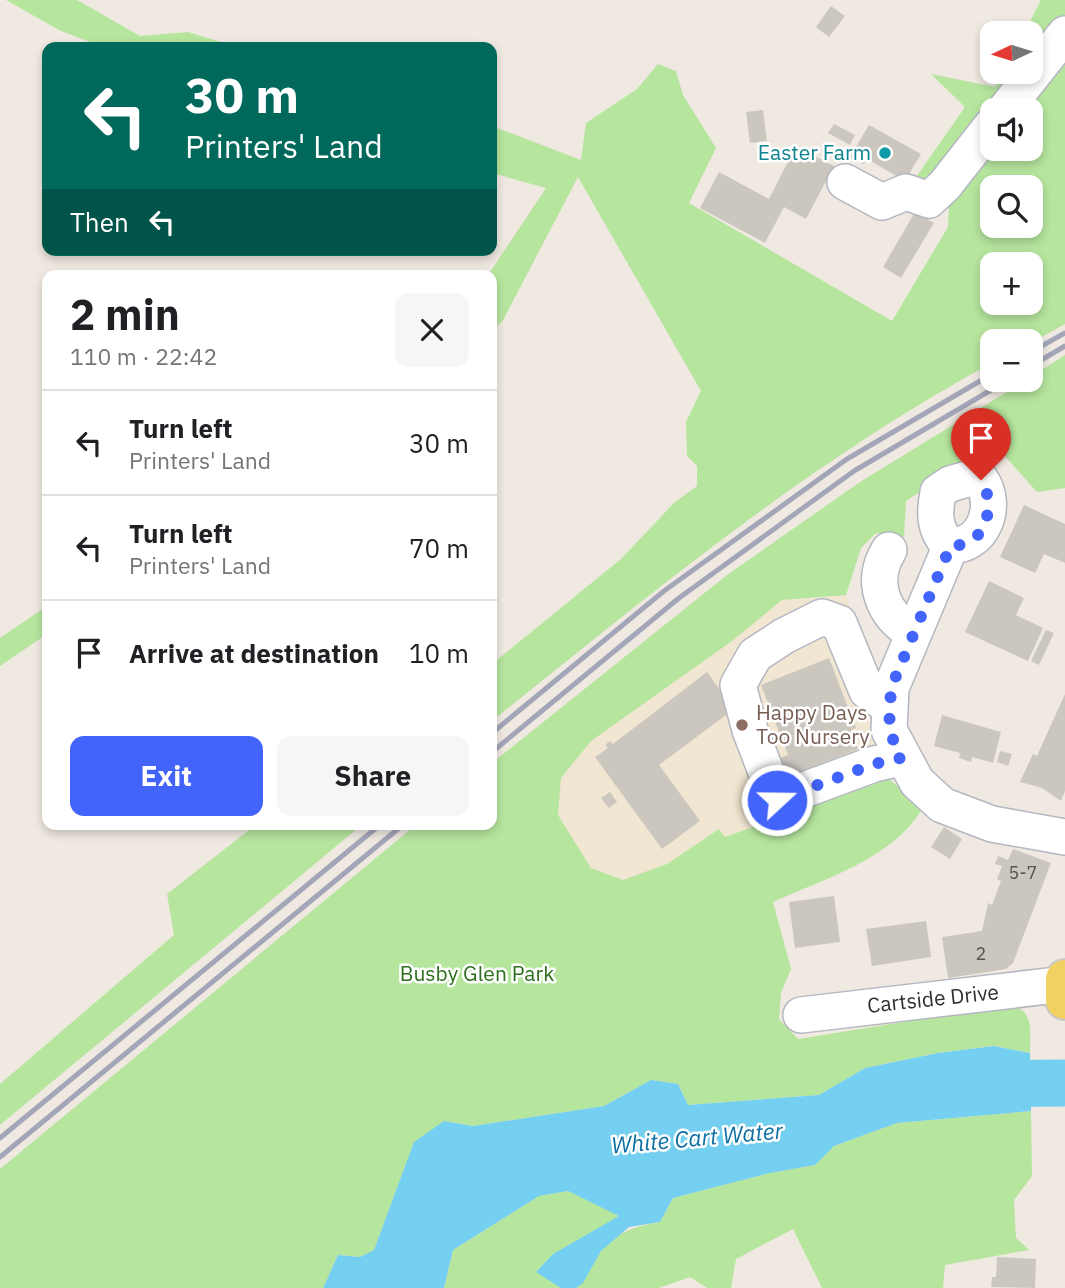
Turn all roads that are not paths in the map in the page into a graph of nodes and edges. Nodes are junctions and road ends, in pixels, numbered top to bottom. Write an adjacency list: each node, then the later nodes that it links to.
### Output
1 (1065, 34): 2 (street)
2 (1014, 98)
3 (980, 140): 4 (street)
4 (845, 182)
5 (951, 545): 7 (street)
6 (890, 550): 7 (street)
7 (913, 633): 8 (street)
8 (888, 706): 9 (street); 9 (street)
9 (901, 758): 10 (street)
10 (1065, 836)
11 (1065, 979): 12 (main road)
12 (1065, 984): 13 (main road); 14 (street, Cartside Drive)
13 (1065, 1000)
14 (801, 1015)

